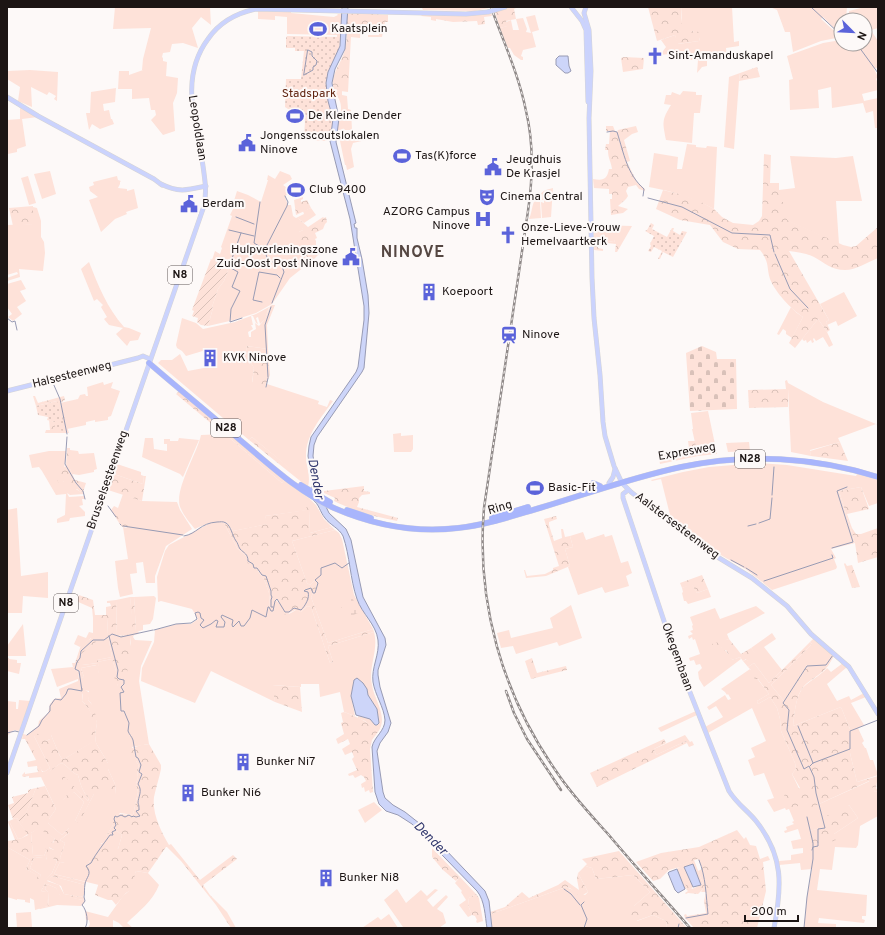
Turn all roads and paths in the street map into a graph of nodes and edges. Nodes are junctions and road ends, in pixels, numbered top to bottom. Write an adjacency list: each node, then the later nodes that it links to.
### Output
1 (505, 7): 7 (main road, Leopoldlaan / N8, bridge)
2 (571, 7): 4 (main road)
3 (585, 9): 4 (main road); 5 (main road)
4 (575, 11): 5 (main road)
5 (589, 71): 10 (main road, Aalstersesteenweg)
6 (7, 97): 7 (main road)
7 (206, 186): 8 (main road, Brusselsesteenweg / N8)
8 (150, 361): 9 (main road, Halsesteenweg / N28); 19 (highway, N28); 21 (main road, Brusselsesteenweg / N8)
9 (7, 391)
10 (615, 469): 14 (main road, Aalstersesteenweg); 15 (main road)
11 (878, 473): 14 (highway, Expresweg / N28)
12 (878, 477): 13 (highway, Expresweg / N28)
13 (630, 480): 14 (highway, Expresweg / N28); 17 (main road)
14 (621, 481): 15 (highway, Ring / N28); 16 (highway, Ring / N28); 17 (main road, Aalstersesteenweg)
15 (609, 483): 16 (highway, Ring / N28)
16 (600, 488): 18 (highway); 19 (highway, Ring / N28); 19 (highway, Ring / N28)
17 (628, 490): 20 (main road, Aalstersesteenweg); 22 (main road, Okegembaan)
18 (596, 496)
19 (476, 524)
20 (878, 714)
21 (7, 773)
22 (774, 928)

